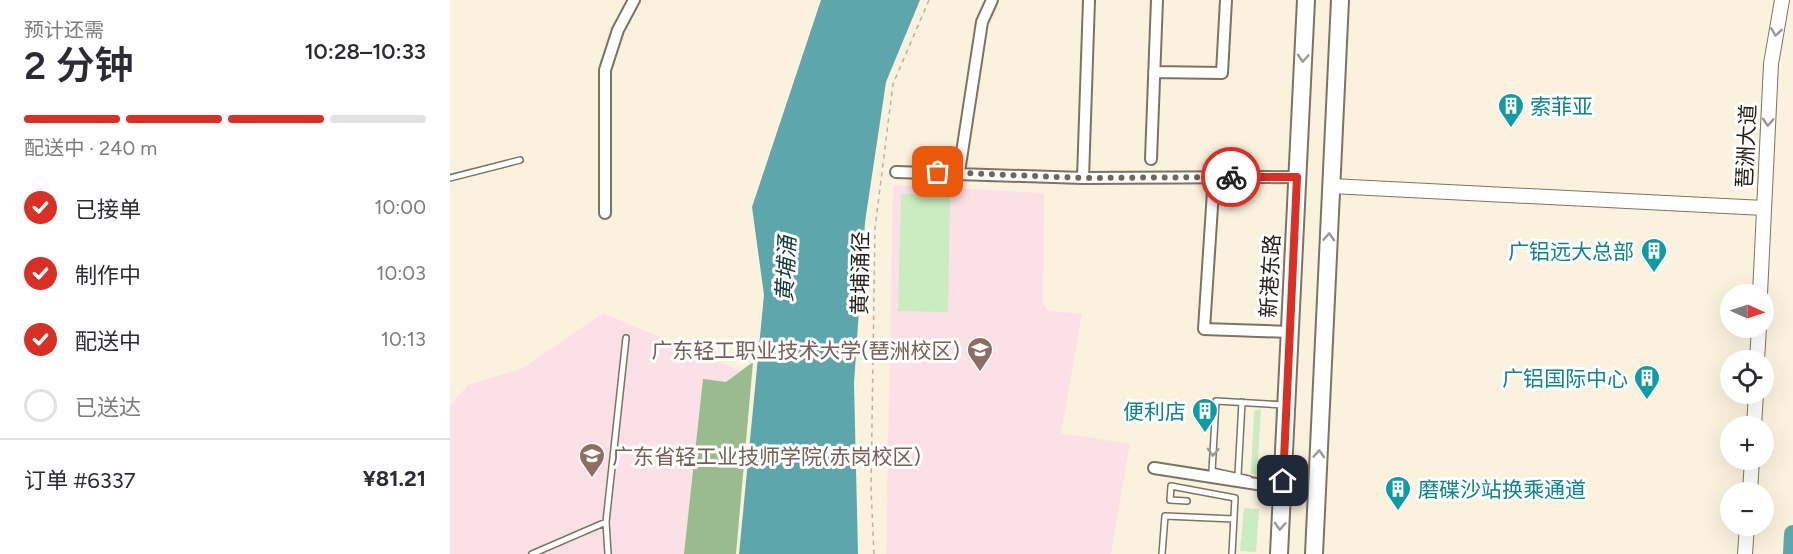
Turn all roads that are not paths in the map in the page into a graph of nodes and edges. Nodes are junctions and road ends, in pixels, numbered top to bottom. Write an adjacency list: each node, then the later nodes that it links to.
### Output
1 (634, 0): 20 (street)
2 (992, 0): 13 (street)
3 (1089, 0): 17 (street)
4 (1157, 0): 9 (street)
5 (1226, 0): 9 (street)
6 (1306, 0): 15 (main road, 新港东路, one-way to 15)
7 (1340, 0): 18 (main road)
8 (1782, 0): 19 (street, 琶洲大道, one-way to 19)
9 (1154, 72): 10 (street)
10 (1151, 159)
11 (520, 160): 16 (lane)
12 (896, 172): 13 (street)
13 (959, 172): 17 (street)
14 (1214, 176): 15 (street); 17 (street); 22 (street)
15 (1297, 177): 22 (main road, 新港东路)
16 (450, 178)
17 (1083, 178)
18 (1331, 186): 19 (street); 38 (main road, one-way to 18)
19 (1764, 208): 21 (street, 琶洲大道)
20 (605, 213)
21 (1760, 284)
22 (1290, 332): 25 (main road, 新港东路)
23 (626, 338): 31 (lane)
24 (1242, 402): 25 (lane); 27 (lane); 27 (lane, one-way to 27)
25 (1286, 405): 28 (main road, 新港东路)
26 (1154, 468): 28 (street)
27 (1238, 475): 28 (lane)
28 (1277, 487): 37 (main road, 新港东路, one-way to 37)
29 (1187, 501): 30 (lane)
30 (1234, 519): 35 (lane); 36 (lane)
31 (606, 522): 33 (lane); 34 (lane)
32 (1746, 536): 39 (street)
33 (532, 554)
34 (608, 554)
35 (1162, 554)
36 (1232, 554)
37 (1279, 554)
38 (1314, 554)
39 (1745, 554)

